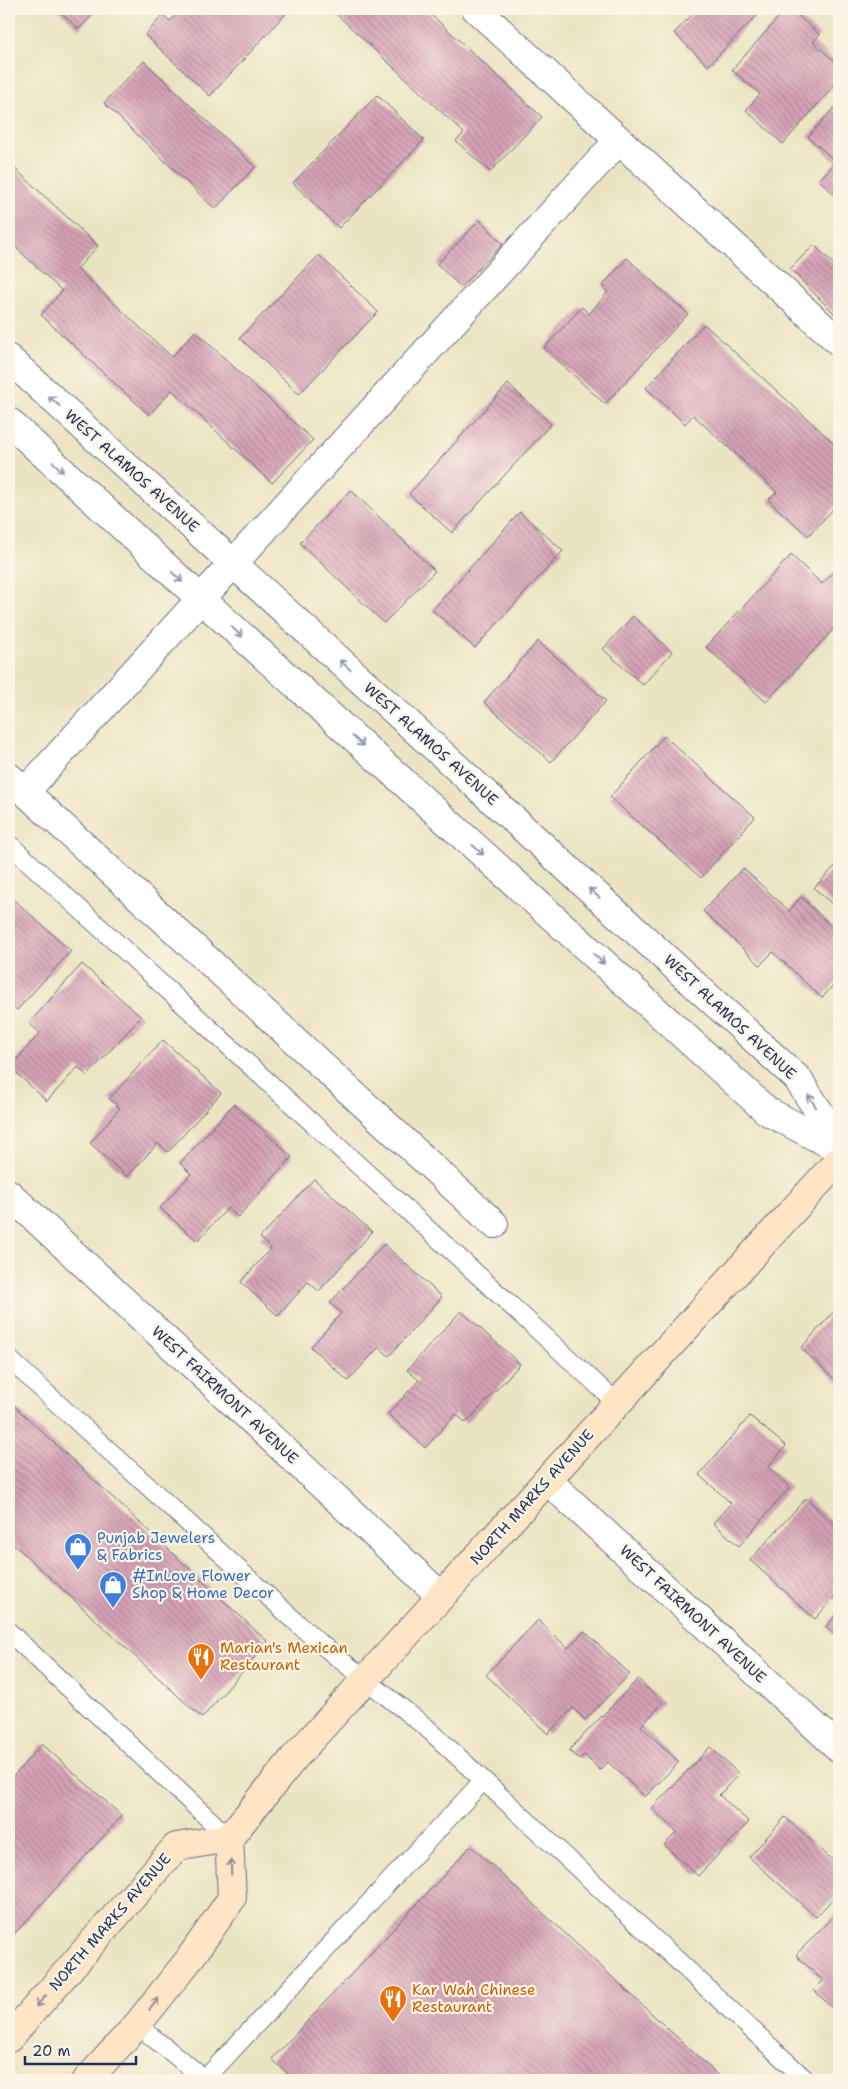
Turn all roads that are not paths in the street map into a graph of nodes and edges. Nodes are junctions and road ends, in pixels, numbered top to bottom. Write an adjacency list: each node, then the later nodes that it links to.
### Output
1 (476, 9): 2 (street)
2 (619, 140): 3 (street); 6 (street)
3 (839, 342)
4 (9, 359): 6 (street, WEST ALAMOS AVENUE, one-way to 4)
5 (9, 422): 7 (street, one-way to 7)
6 (233, 563): 7 (street); 10 (street, WEST ALAMOS AVENUE, one-way to 6)
7 (201, 599): 8 (street); 11 (street, one-way to 11)
8 (17, 784): 14 (street)
9 (9, 844): 16 (lane)
10 (839, 1142)
11 (839, 1149)
12 (839, 1160): 16 (main road, NORTH MARKS AVENUE)
13 (9, 1194): 18 (street, WEST FAIRMONT AVENUE)
14 (494, 1224)
15 (9, 1359): 20 (lane)
16 (617, 1403): 17 (main road, NORTH MARKS AVENUE)
17 (547, 1480): 18 (main road, NORTH MARKS AVENUE); 21 (street, WEST FAIRMONT AVENUE)
18 (441, 1596): 20 (main road, NORTH MARKS AVENUE)
19 (9, 1632): 23 (lane)
20 (364, 1680): 22 (lane); 23 (main road, NORTH MARKS AVENUE)
21 (839, 1748)
22 (483, 1781): 27 (lane); 28 (lane)
23 (230, 1838): 24 (main road, one-way to 23); 25 (main road, NORTH MARKS AVENUE, one-way to 25)
24 (137, 2025): 26 (main road); 27 (lane)
25 (9, 2038)
26 (88, 2080)
27 (205, 2080)
28 (806, 2080)

